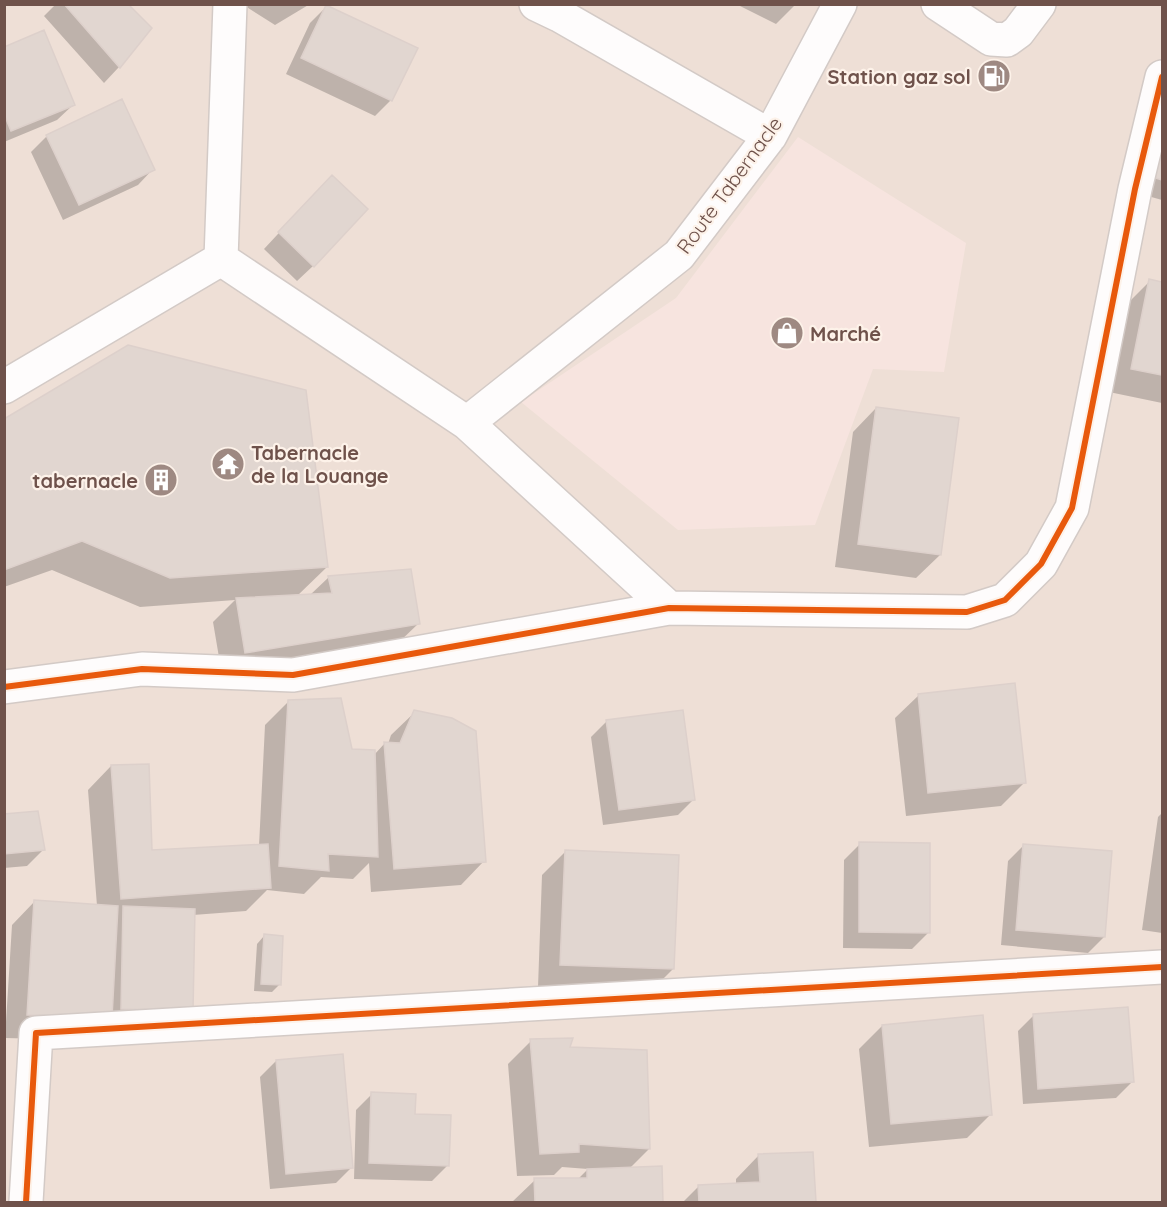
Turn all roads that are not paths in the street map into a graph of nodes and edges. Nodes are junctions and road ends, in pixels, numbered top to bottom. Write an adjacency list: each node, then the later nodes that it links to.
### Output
1 (230, 4): 8 (street)
2 (840, 4): 7 (street, Route Tabernacle)
3 (938, 4): 4 (street)
4 (1039, 4)
5 (553, 8): 7 (street)
6 (1162, 77): 11 (street)
7 (770, 136): 10 (street, Route Tabernacle)
8 (221, 259): 9 (street); 10 (street)
9 (4, 387)
10 (467, 423): 11 (street)
11 (669, 608): 12 (street)
12 (4, 687)
13 (1162, 967): 14 (street)
14 (26, 1203)

